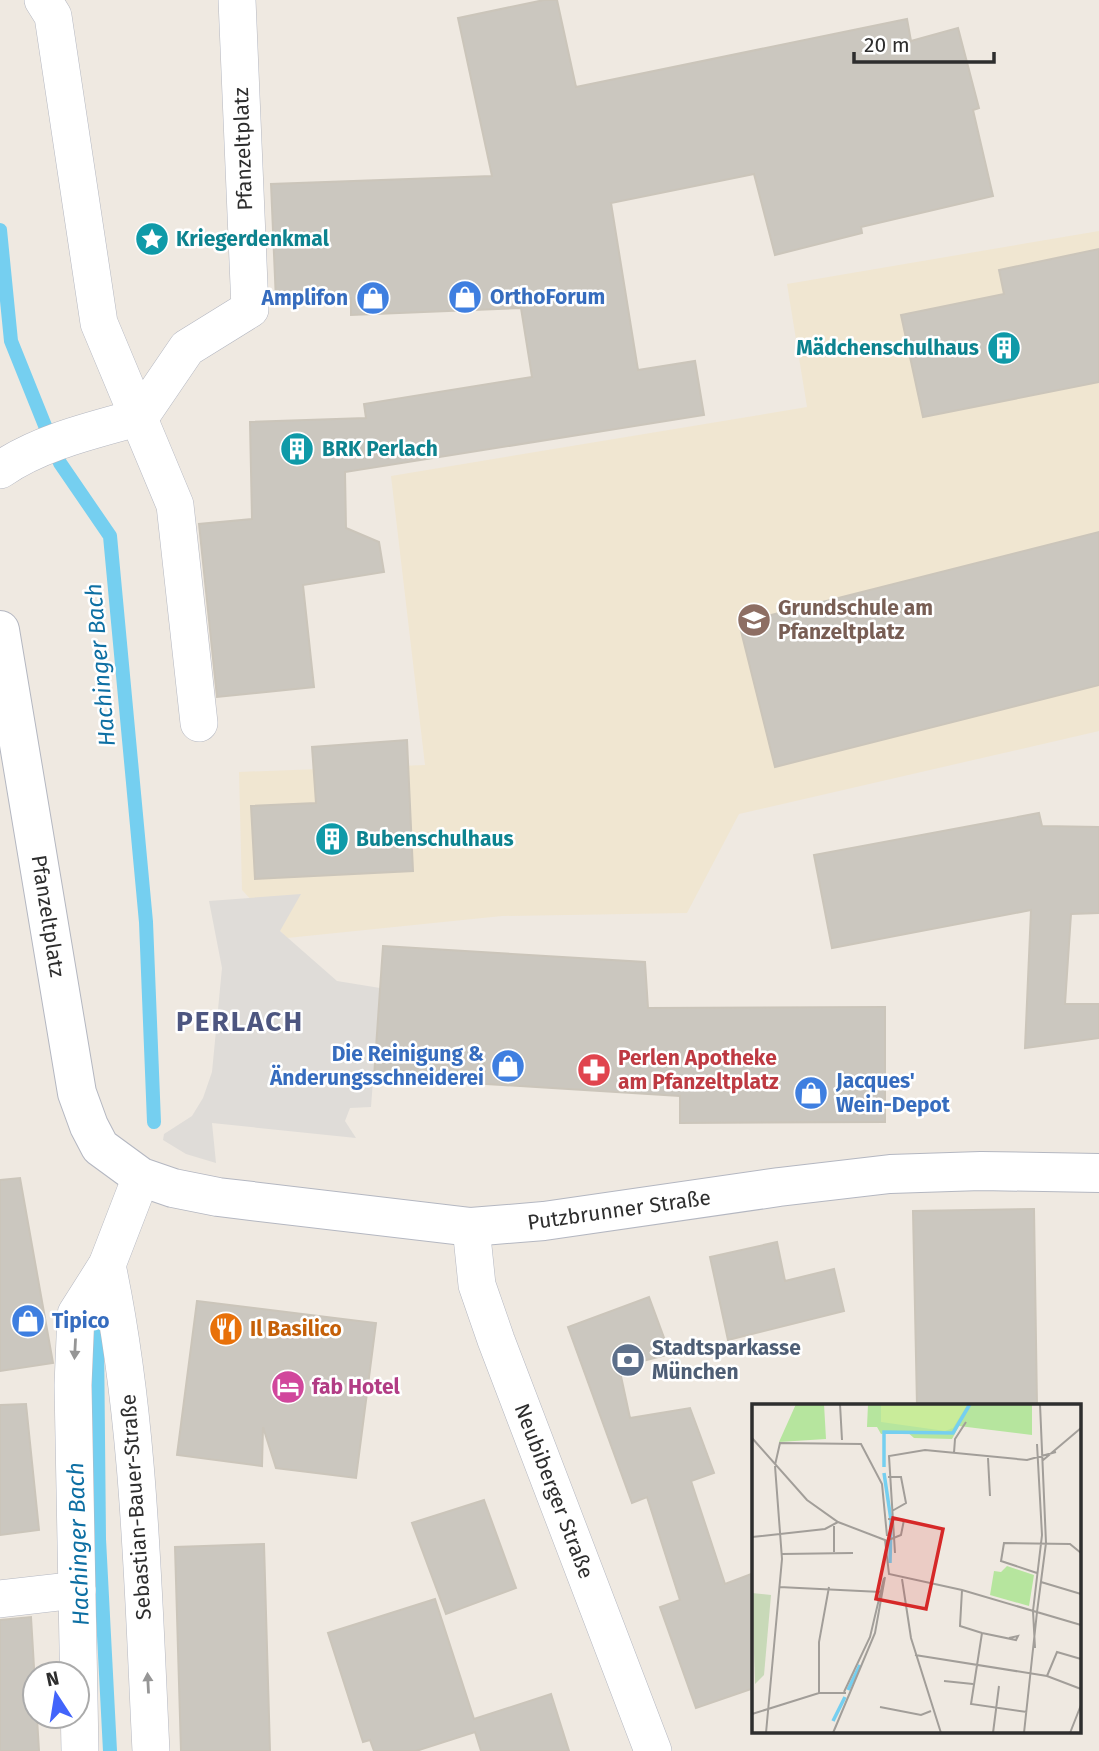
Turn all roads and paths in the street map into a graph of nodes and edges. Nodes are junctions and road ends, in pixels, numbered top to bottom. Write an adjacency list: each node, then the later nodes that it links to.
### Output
1 (43, 0): 3 (street)
2 (237, 0): 3 (street, Pfanzeltplatz)
3 (140, 417): 4 (street); 6 (street)
4 (12, 463)
5 (0, 629): 8 (main road, Pfanzeltplatz)
6 (199, 723)
7 (1099, 1173): 9 (main road, Putzbrunner Straße)
8 (141, 1177): 9 (main road, Putzbrunner Straße); 10 (street)
9 (471, 1227): 15 (street, Neubiberger Straße)
10 (107, 1265): 11 (street, one-way to 11); 14 (street, Sebastian-Bauer-Straße, one-way to 10)
11 (77, 1590): 12 (street); 13 (street)
12 (0, 1599)
13 (80, 1751)
14 (151, 1751)
15 (653, 1751)

